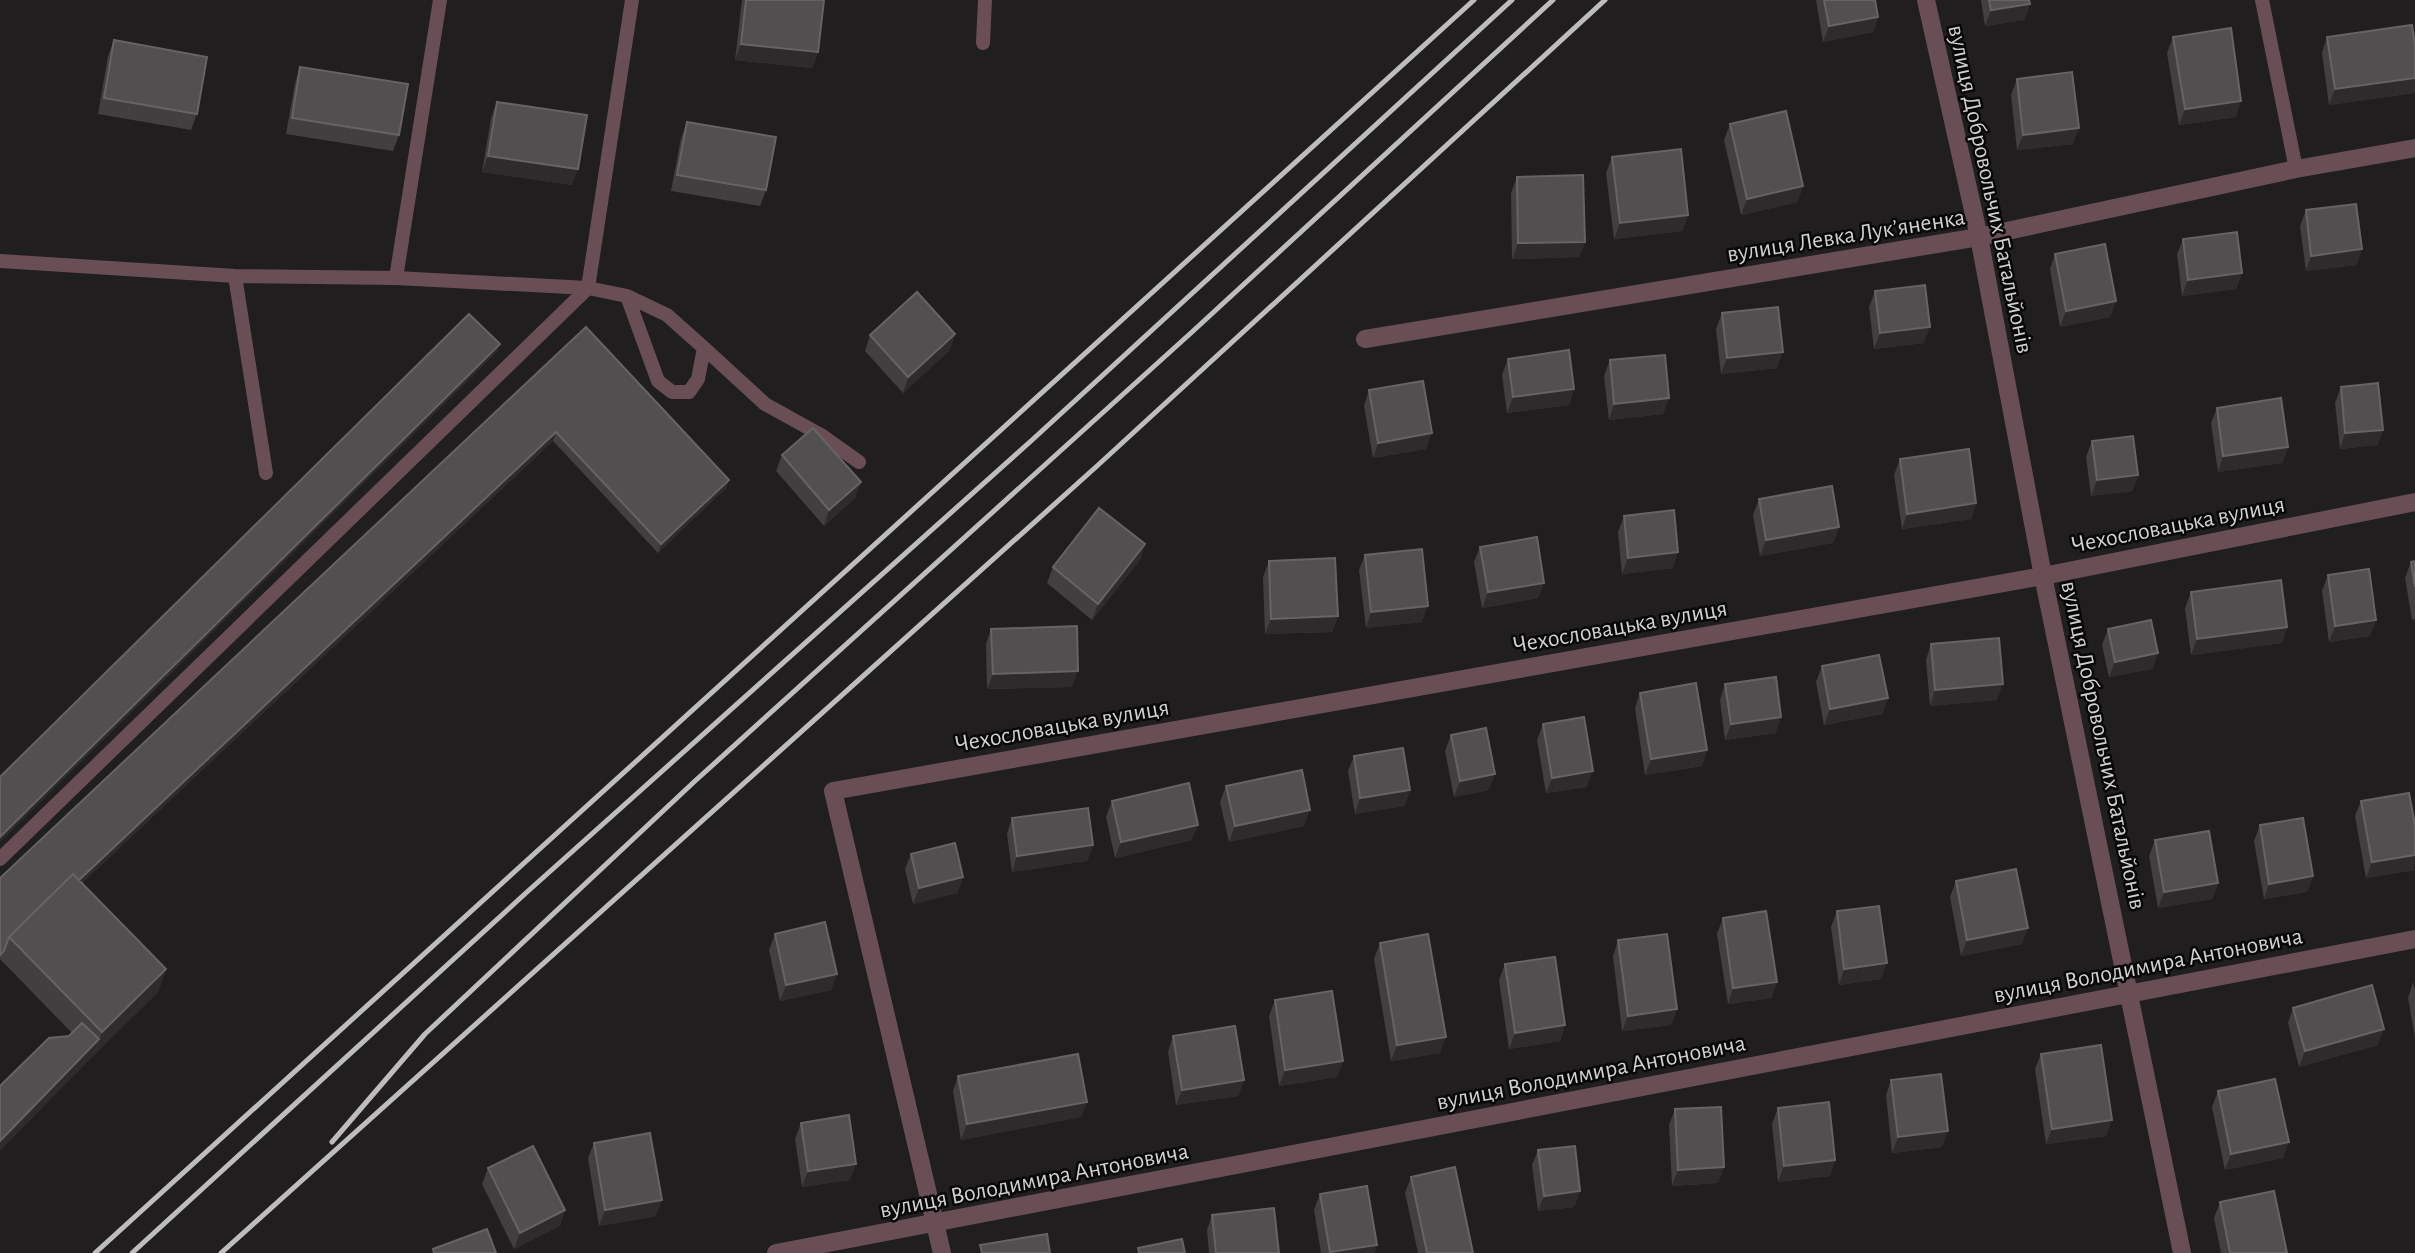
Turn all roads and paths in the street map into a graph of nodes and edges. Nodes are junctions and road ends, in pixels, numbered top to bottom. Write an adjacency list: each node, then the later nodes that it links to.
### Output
1 (440, 0): 12 (lane)
2 (632, 0): 13 (lane)
3 (985, 0): 6 (lane)
4 (1926, 0): 9 (street, вулиця Добровольчих Батальйонів)
5 (2262, 0): 8 (lane)
6 (983, 43)
7 (2415, 148): 8 (street, вулиця Левка Лукʼяненка)
8 (2296, 169): 9 (street, вулиця Левка Лукʼяненка)
9 (1979, 237): 15 (street, вулиця Левка Лукʼяненка); 20 (street, вулиця Добровольчих Батальйонів)
10 (0, 261): 11 (lane)
11 (235, 276): 12 (lane); 18 (lane)
12 (396, 278): 13 (lane)
13 (587, 289): 14 (lane); 21 (lane)
14 (627, 296): 16 (lane); 16 (lane)
15 (1365, 339)
16 (704, 348): 17 (lane)
17 (859, 462)
18 (266, 473)
19 (2415, 502): 20 (street, Чехословацька вулиця)
20 (2043, 576): 23 (street, вулиця Добровольчих Батальйонів); 24 (street, Чехословацька вулиця)
21 (0, 859)
22 (2415, 939): 23 (street, вулиця Володимира Антоновича)
23 (2131, 992): 24 (street, вулиця Володимира Антоновича); 27 (street, вулиця Добровольчих Батальйонів)
24 (936, 1224): 25 (street, вулиця Володимира Антоновича); 26 (street)
25 (776, 1253)
26 (942, 1253)
27 (2182, 1253)

